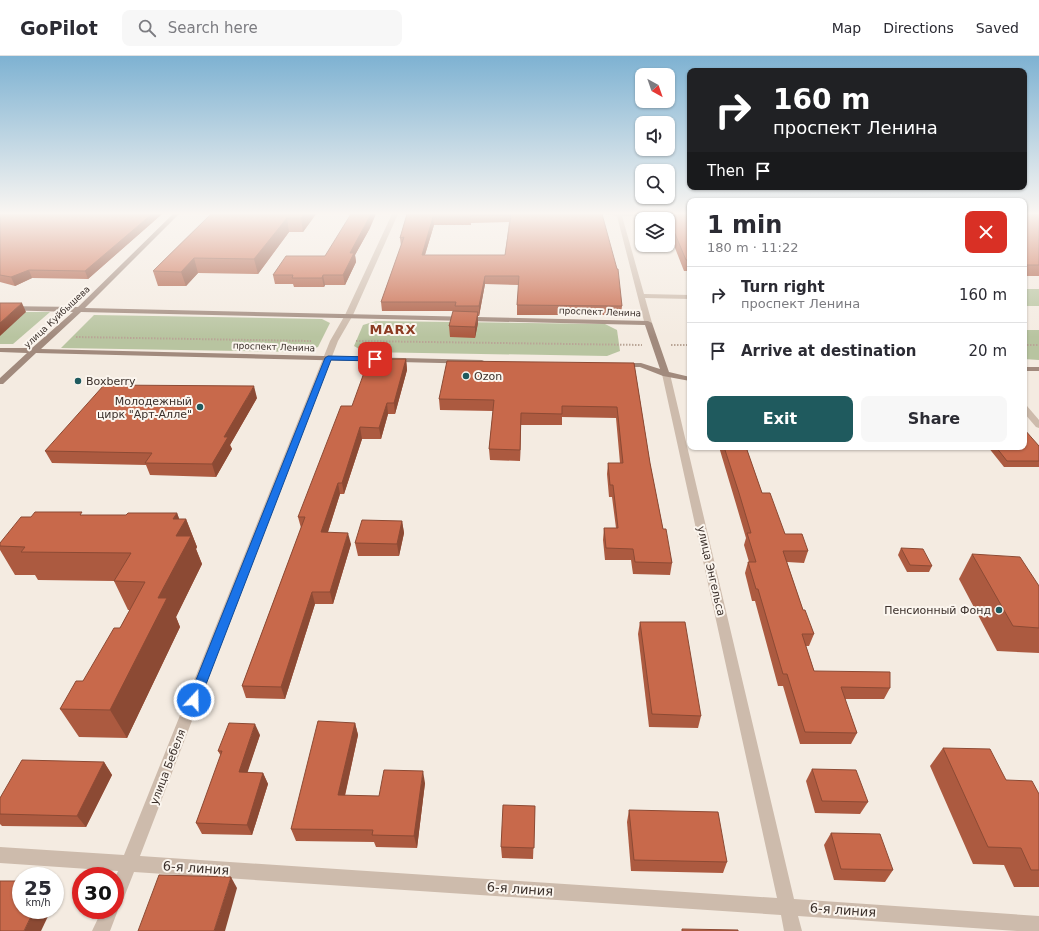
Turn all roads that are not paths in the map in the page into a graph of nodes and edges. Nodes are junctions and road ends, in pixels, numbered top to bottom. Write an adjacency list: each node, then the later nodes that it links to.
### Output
1 (135, 255): 7 (street, улица Куйбышева)
2 (376, 255): 8 (street, улица Бебеля)
3 (630, 255): 4 (street, улица Энгельса)
4 (641, 296): 5 (street); 9 (street, улица Энгельса)
5 (687, 297)
6 (0, 308): 7 (street, проспект Ленина)
7 (79, 310): 8 (street, проспект Ленина); 11 (street, улица Куйбышева)
8 (349, 314): 9 (street, проспект Ленина); 12 (street, улица Бебеля)
9 (648, 323): 17 (street, улица Энгельса)
10 (0, 350): 11 (street, проспект Ленина)
11 (34, 350): 12 (street, проспект Ленина); 19 (street, улица Куйбышева)
12 (328, 358): 13 (street, проспект Ленина); 23 (street, улица Бебеля)
13 (488, 362)
14 (614, 365): 17 (street)
15 (1027, 368): 16 (street)
16 (1039, 369)
17 (666, 374): 18 (street); 25 (street, улица Энгельса)
18 (687, 378)
19 (0, 382)
20 (1027, 411): 21 (street)
21 (1039, 425)
22 (0, 855): 23 (street, 6-я линия)
23 (130, 864): 24 (street, улица Бебеля); 25 (street, 6-я линия)
24 (124, 878)
25 (787, 906): 27 (street, 6-я линия); 29 (street, улица Энгельса)
26 (106, 919): 28 (street)
27 (1039, 924)
28 (101, 931)
29 (793, 931)

